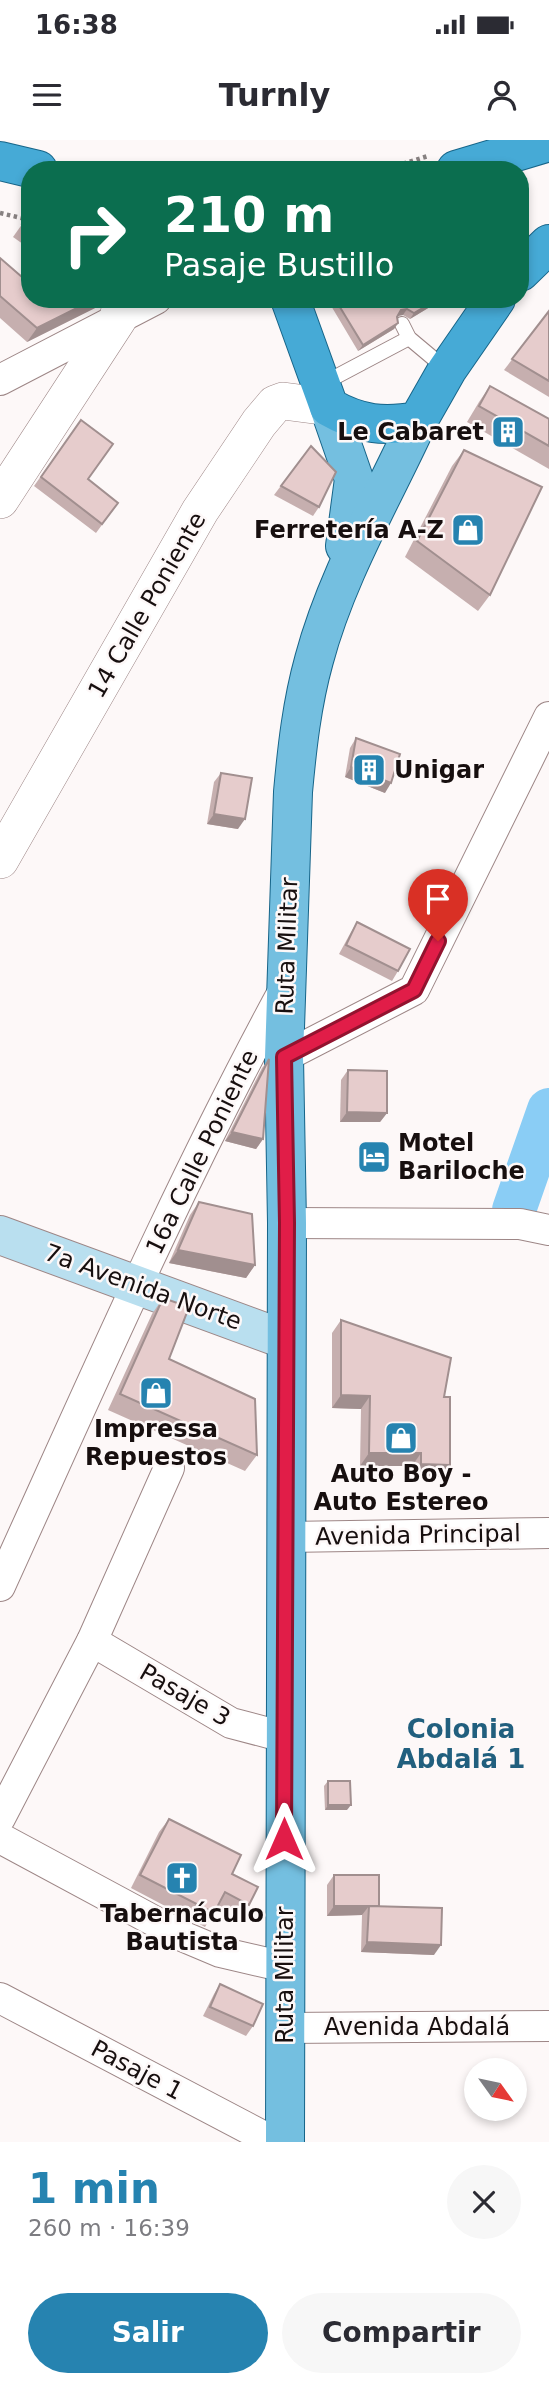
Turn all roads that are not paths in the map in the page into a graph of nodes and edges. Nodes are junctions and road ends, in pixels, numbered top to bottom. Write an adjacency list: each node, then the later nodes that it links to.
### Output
1 (549, 142): 3 (highway)
2 (0, 161): 4 (highway)
3 (448, 161)
4 (21, 166)
5 (0, 187): 6 (highway)
6 (21, 193)
7 (549, 244): 8 (highway)
8 (529, 263)
9 (293, 308): 14 (highway)
10 (490, 308): 12 (highway)
11 (120, 309): 13 (street); 16 (street)
12 (447, 370): 14 (lane); 15 (highway)
13 (0, 380)
14 (325, 396): 15 (highway); 17 (main road, Ruta Militar); 19 (street, 14 Calle Poniente)
15 (418, 421): 17 (main road, Ruta Militar)
16 (0, 498)
17 (336, 596): 20 (main road, Ruta Militar)
18 (549, 717): 21 (street)
19 (0, 860)
20 (286, 987): 21 (main road, Ruta Militar); 25 (street, 16a Calle Poniente)
21 (284, 1057): 22 (main road, Ruta Militar)
22 (287, 1223): 23 (street); 26 (main road, Ruta Militar)
23 (549, 1230)
24 (0, 1235): 25 (main road, 7a Avenida Norte)
25 (138, 1284): 26 (main road, 7a Avenida Norte); 30 (street, 16a Calle Poniente)
26 (286, 1340): 29 (main road, Ruta Militar)
27 (169, 1468): 31 (street)
28 (549, 1533): 29 (street, Avenida Principal)
29 (286, 1537): 32 (main road, Ruta Militar)
30 (0, 1586)
31 (92, 1641): 32 (street, Pasaje 3); 33 (street)
32 (284, 1737): 35 (main road, Ruta Militar)
33 (0, 1818)
34 (0, 1838): 35 (street)
35 (285, 1967): 38 (main road, Ruta Militar)
36 (0, 1998): 39 (street, Pasaje 1)
37 (549, 2026): 38 (street, Avenida Abdalá)
38 (285, 2028): 40 (main road, Ruta Militar)
39 (274, 2142)
40 (285, 2142)

